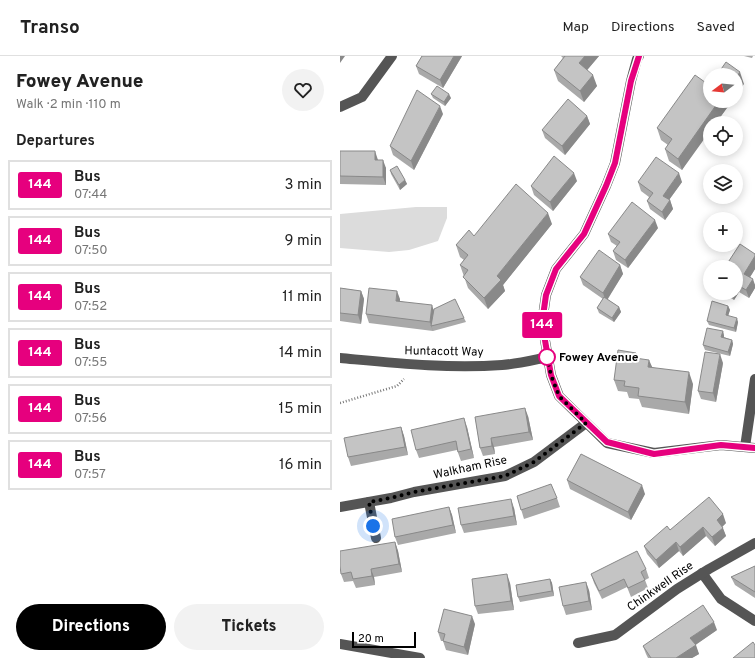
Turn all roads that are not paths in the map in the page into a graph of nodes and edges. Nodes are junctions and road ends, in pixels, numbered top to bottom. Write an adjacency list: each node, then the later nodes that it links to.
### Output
1 (392, 56): 3 (street)
2 (639, 56): 4 (street)
3 (340, 107)
4 (548, 357): 5 (street, Huntacott Way); 7 (street)
5 (340, 358)
6 (755, 378): 8 (street)
7 (586, 423): 8 (street); 9 (street, Walkham Rise)
8 (750, 448)
9 (369, 502): 10 (street, Walkham Rise); 11 (street)
10 (340, 507)
11 (376, 538)
12 (755, 543): 13 (street, Chinkwell Rise)
13 (702, 573): 14 (street); 15 (street, Chinkwell Rise)
14 (755, 621)
15 (578, 643)
16 (340, 644): 17 (street)
17 (420, 658)

